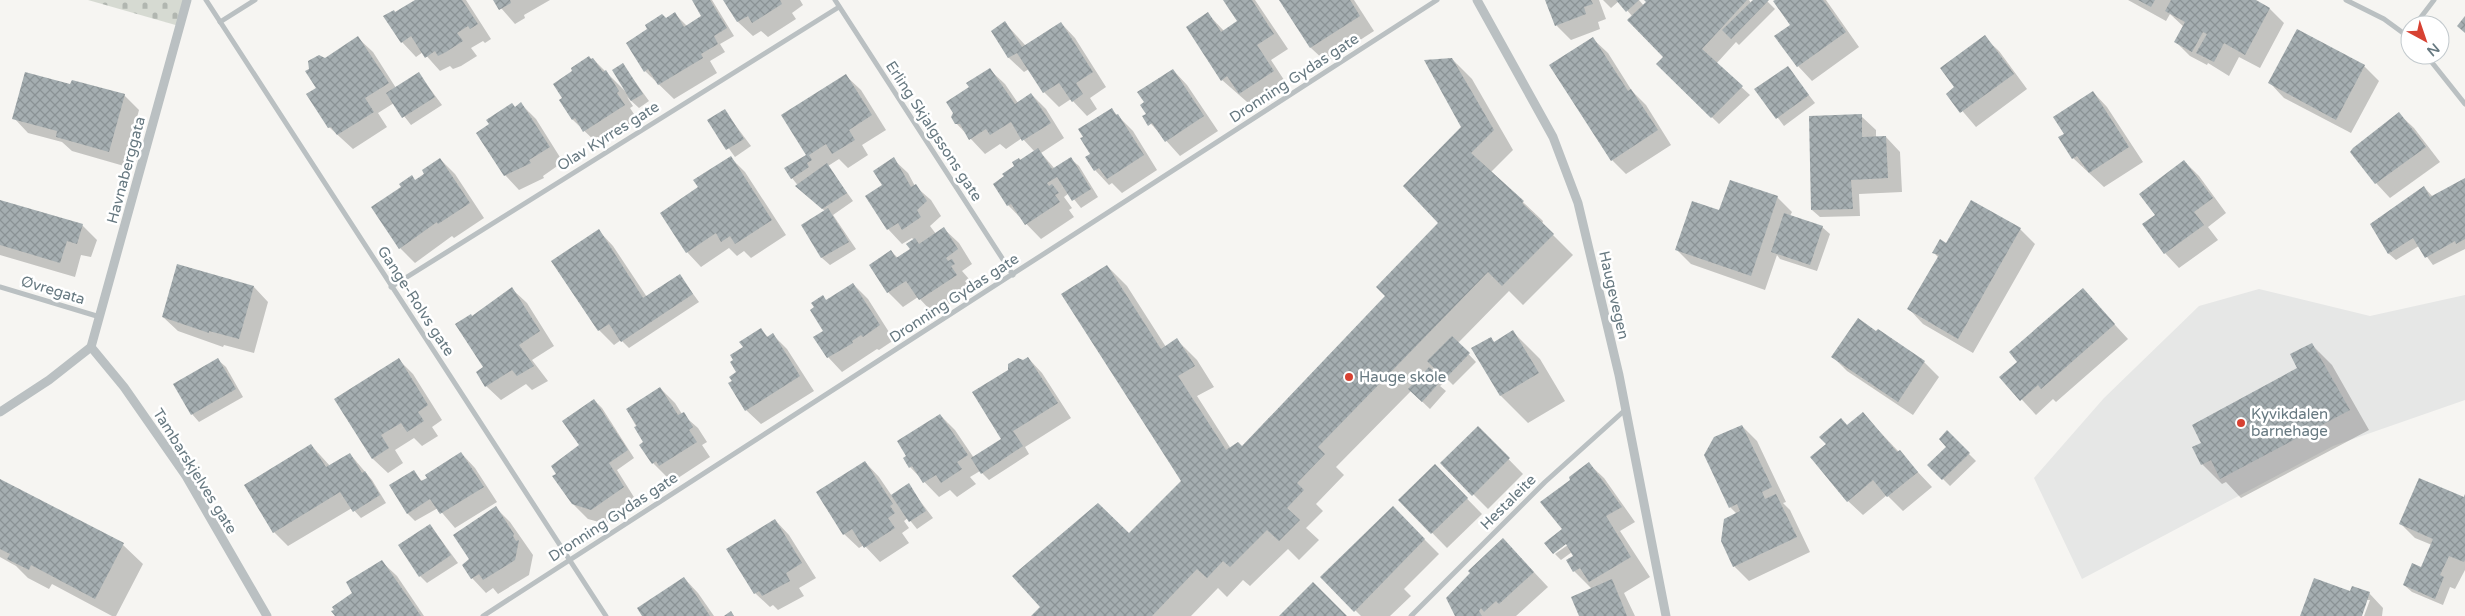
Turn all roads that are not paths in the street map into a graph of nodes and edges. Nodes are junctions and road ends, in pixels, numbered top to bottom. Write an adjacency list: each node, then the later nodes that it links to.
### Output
1 (187, 0): 18 (street, Havnaberggata)
2 (206, 0): 11 (street, Gange-Rolvs gate)
3 (255, 0): 11 (street)
4 (834, 0): 9 (street, Erling Skjalgssons gate)
5 (1437, 0): 15 (street, Dronning Gydas gate)
6 (1477, 0): 20 (street, Haugevegen)
7 (2346, 0): 12 (street)
8 (2434, 0): 10 (street)
9 (839, 7): 15 (street, Erling Skjalgssons gate); 17 (street, Olav Kyrres gate)
10 (2423, 15)
11 (220, 22): 17 (street, Gange-Rolvs gate)
12 (2400, 29)
13 (2434, 65): 14 (street)
14 (2465, 104)
15 (1013, 275): 22 (street, Dronning Gydas gate)
16 (0, 287): 18 (street, Øvregata)
17 (391, 287): 22 (street, Gange-Rolvs gate)
18 (100, 317): 19 (street, Havnaberggata)
19 (91, 347): 21 (street); 23 (street, Tambarskjelves gate)
20 (1625, 410): 26 (street, Hestaleite); 27 (street, Haugevegen)
21 (0, 412)
22 (570, 558): 24 (street, Dronning Gydas gate); 25 (street, Gange-Rolvs gate)
23 (267, 616)
24 (483, 616)
25 (606, 616)
26 (1411, 616)
27 (1666, 616)

